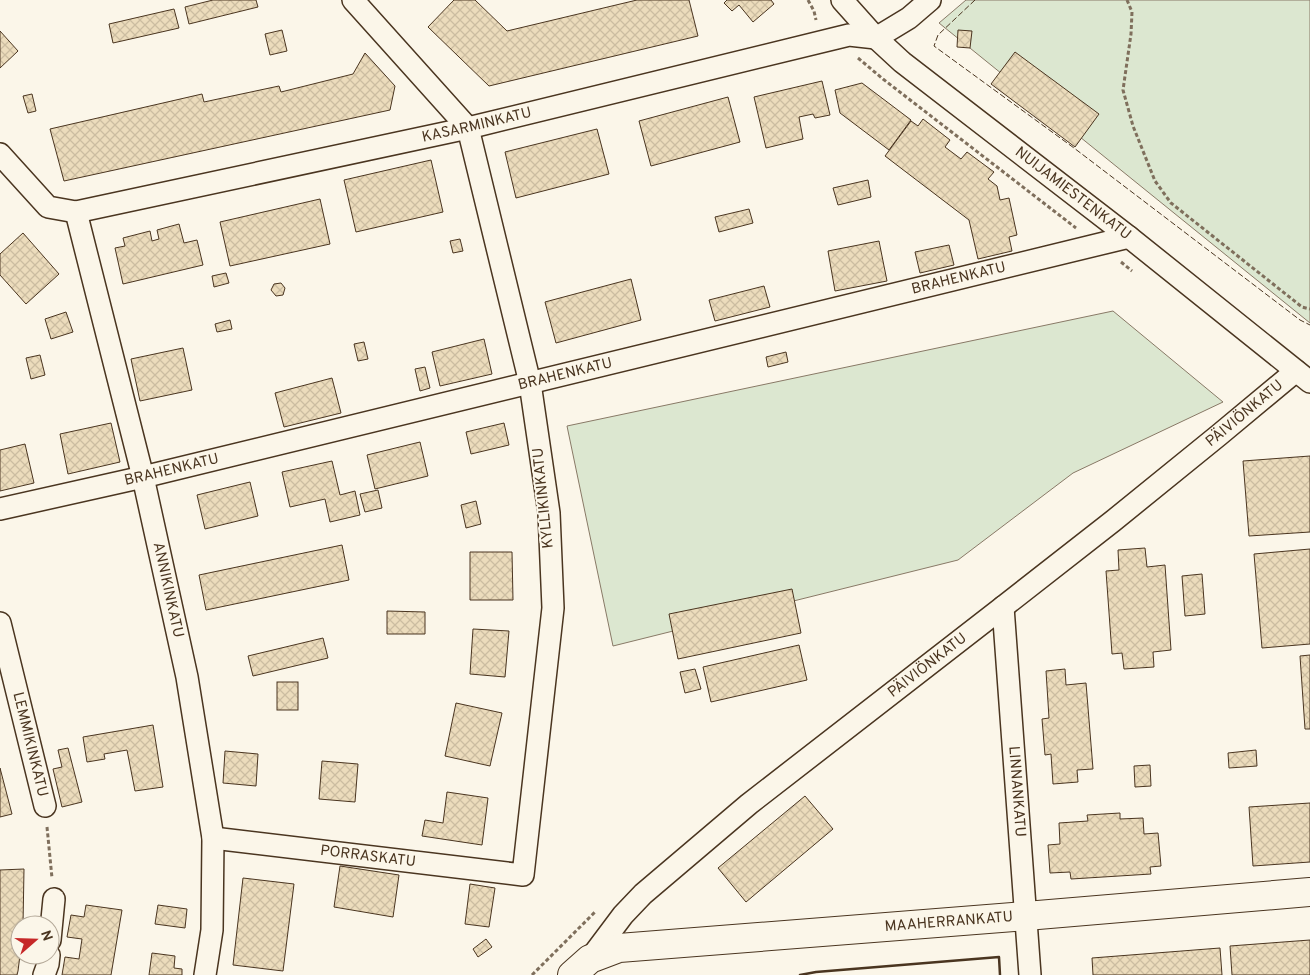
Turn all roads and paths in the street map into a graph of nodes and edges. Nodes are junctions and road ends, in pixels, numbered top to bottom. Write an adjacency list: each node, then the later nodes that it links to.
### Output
1 (353, 0): 7 (street)
2 (842, 0): 5 (street, NUIJAMIESTENKATU)
3 (930, 0): 5 (street)
4 (1127, 0): 13 (path)
5 (876, 38): 7 (street, KASARMINKATU); 10 (street, NUIJAMIESTENKATU)
6 (883, 79): 11 (path)
7 (468, 128): 9 (street, KASARMINKATU); 15 (street, KYLLIKINKATU)
8 (0, 154): 9 (street)
9 (76, 212): 16 (street, ANNIKINKATU)
10 (1129, 238): 11 (street, BRAHENKATU); 14 (street, NUIJAMIESTENKATU)
11 (1098, 245): 12 (path); 15 (street, BRAHENKATU)
12 (1133, 272)
13 (1310, 309)
14 (1303, 376): 18 (street, PÄIVIÖNKATU)
15 (530, 382): 16 (street, BRAHENKATU); 22 (street, KYLLIKINKATU)
16 (143, 477): 17 (street, BRAHENKATU); 21 (street, ANNIKINKATU)
17 (0, 510)
18 (1003, 607): 27 (street, LINNANKATU); 28 (street, PÄIVIÖNKATU)
19 (0, 624): 20 (street, LEMMIKINKATU)
20 (45, 806): 24 (path)
21 (213, 838): 22 (street, PORRASKATU); 29 (street, ANNIKINKATU)
22 (524, 875)
23 (1310, 892): 27 (main road, MAAHERRANKATU)
24 (54, 899): 26 (street)
25 (601, 906): 30 (path)
26 (52, 915)
27 (1026, 916): 28 (main road, MAAHERRANKATU); 31 (street, LINNANKATU)
28 (581, 967)
29 (205, 975)
30 (532, 975)
31 (1030, 975)

